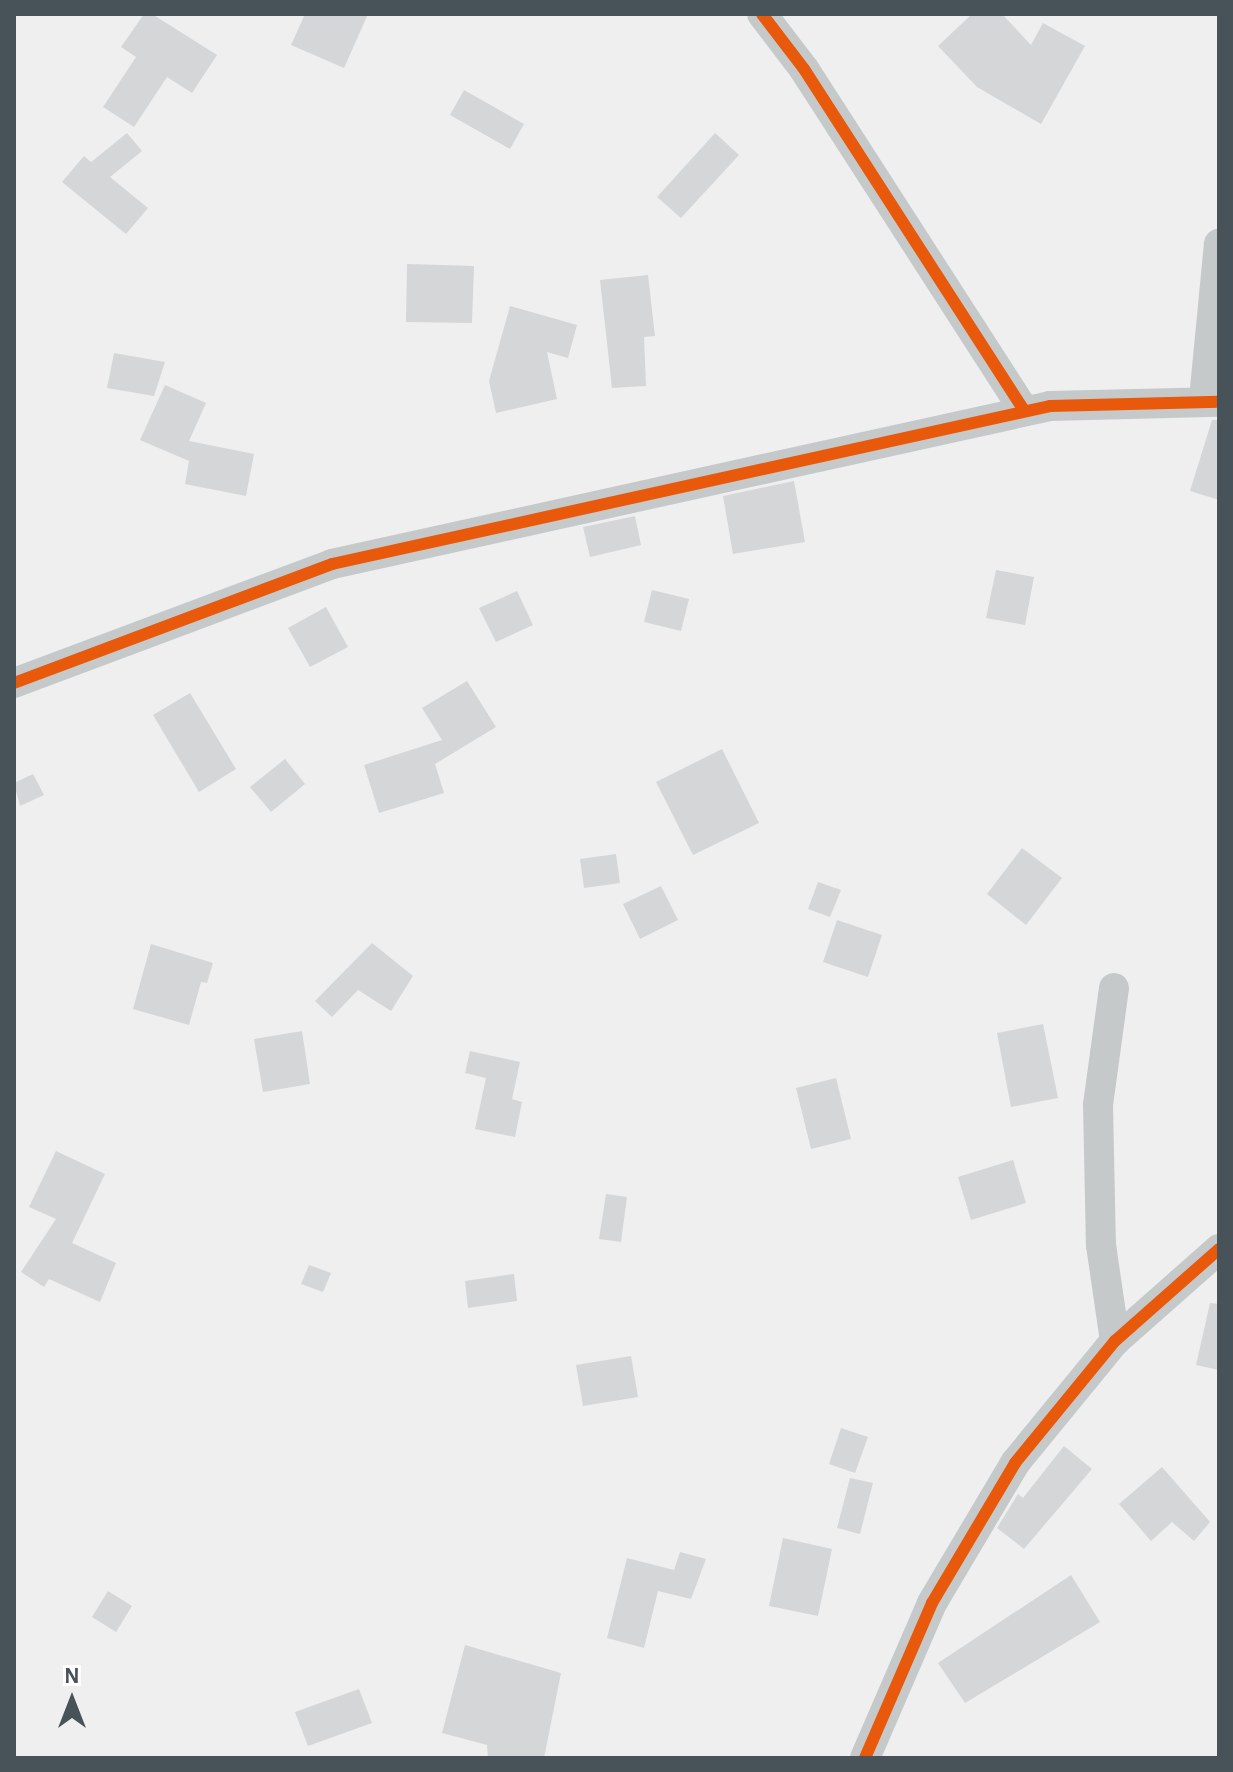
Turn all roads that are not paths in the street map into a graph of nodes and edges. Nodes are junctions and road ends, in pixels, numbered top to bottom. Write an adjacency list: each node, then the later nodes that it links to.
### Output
1 (762, 14): 4 (street)
2 (1219, 244): 3 (street)
3 (1212, 400): 4 (street)
4 (1024, 411): 5 (street)
5 (14, 683)
6 (1114, 988): 8 (street)
7 (1219, 1249): 8 (street)
8 (1115, 1341): 9 (street)
9 (865, 1758)

